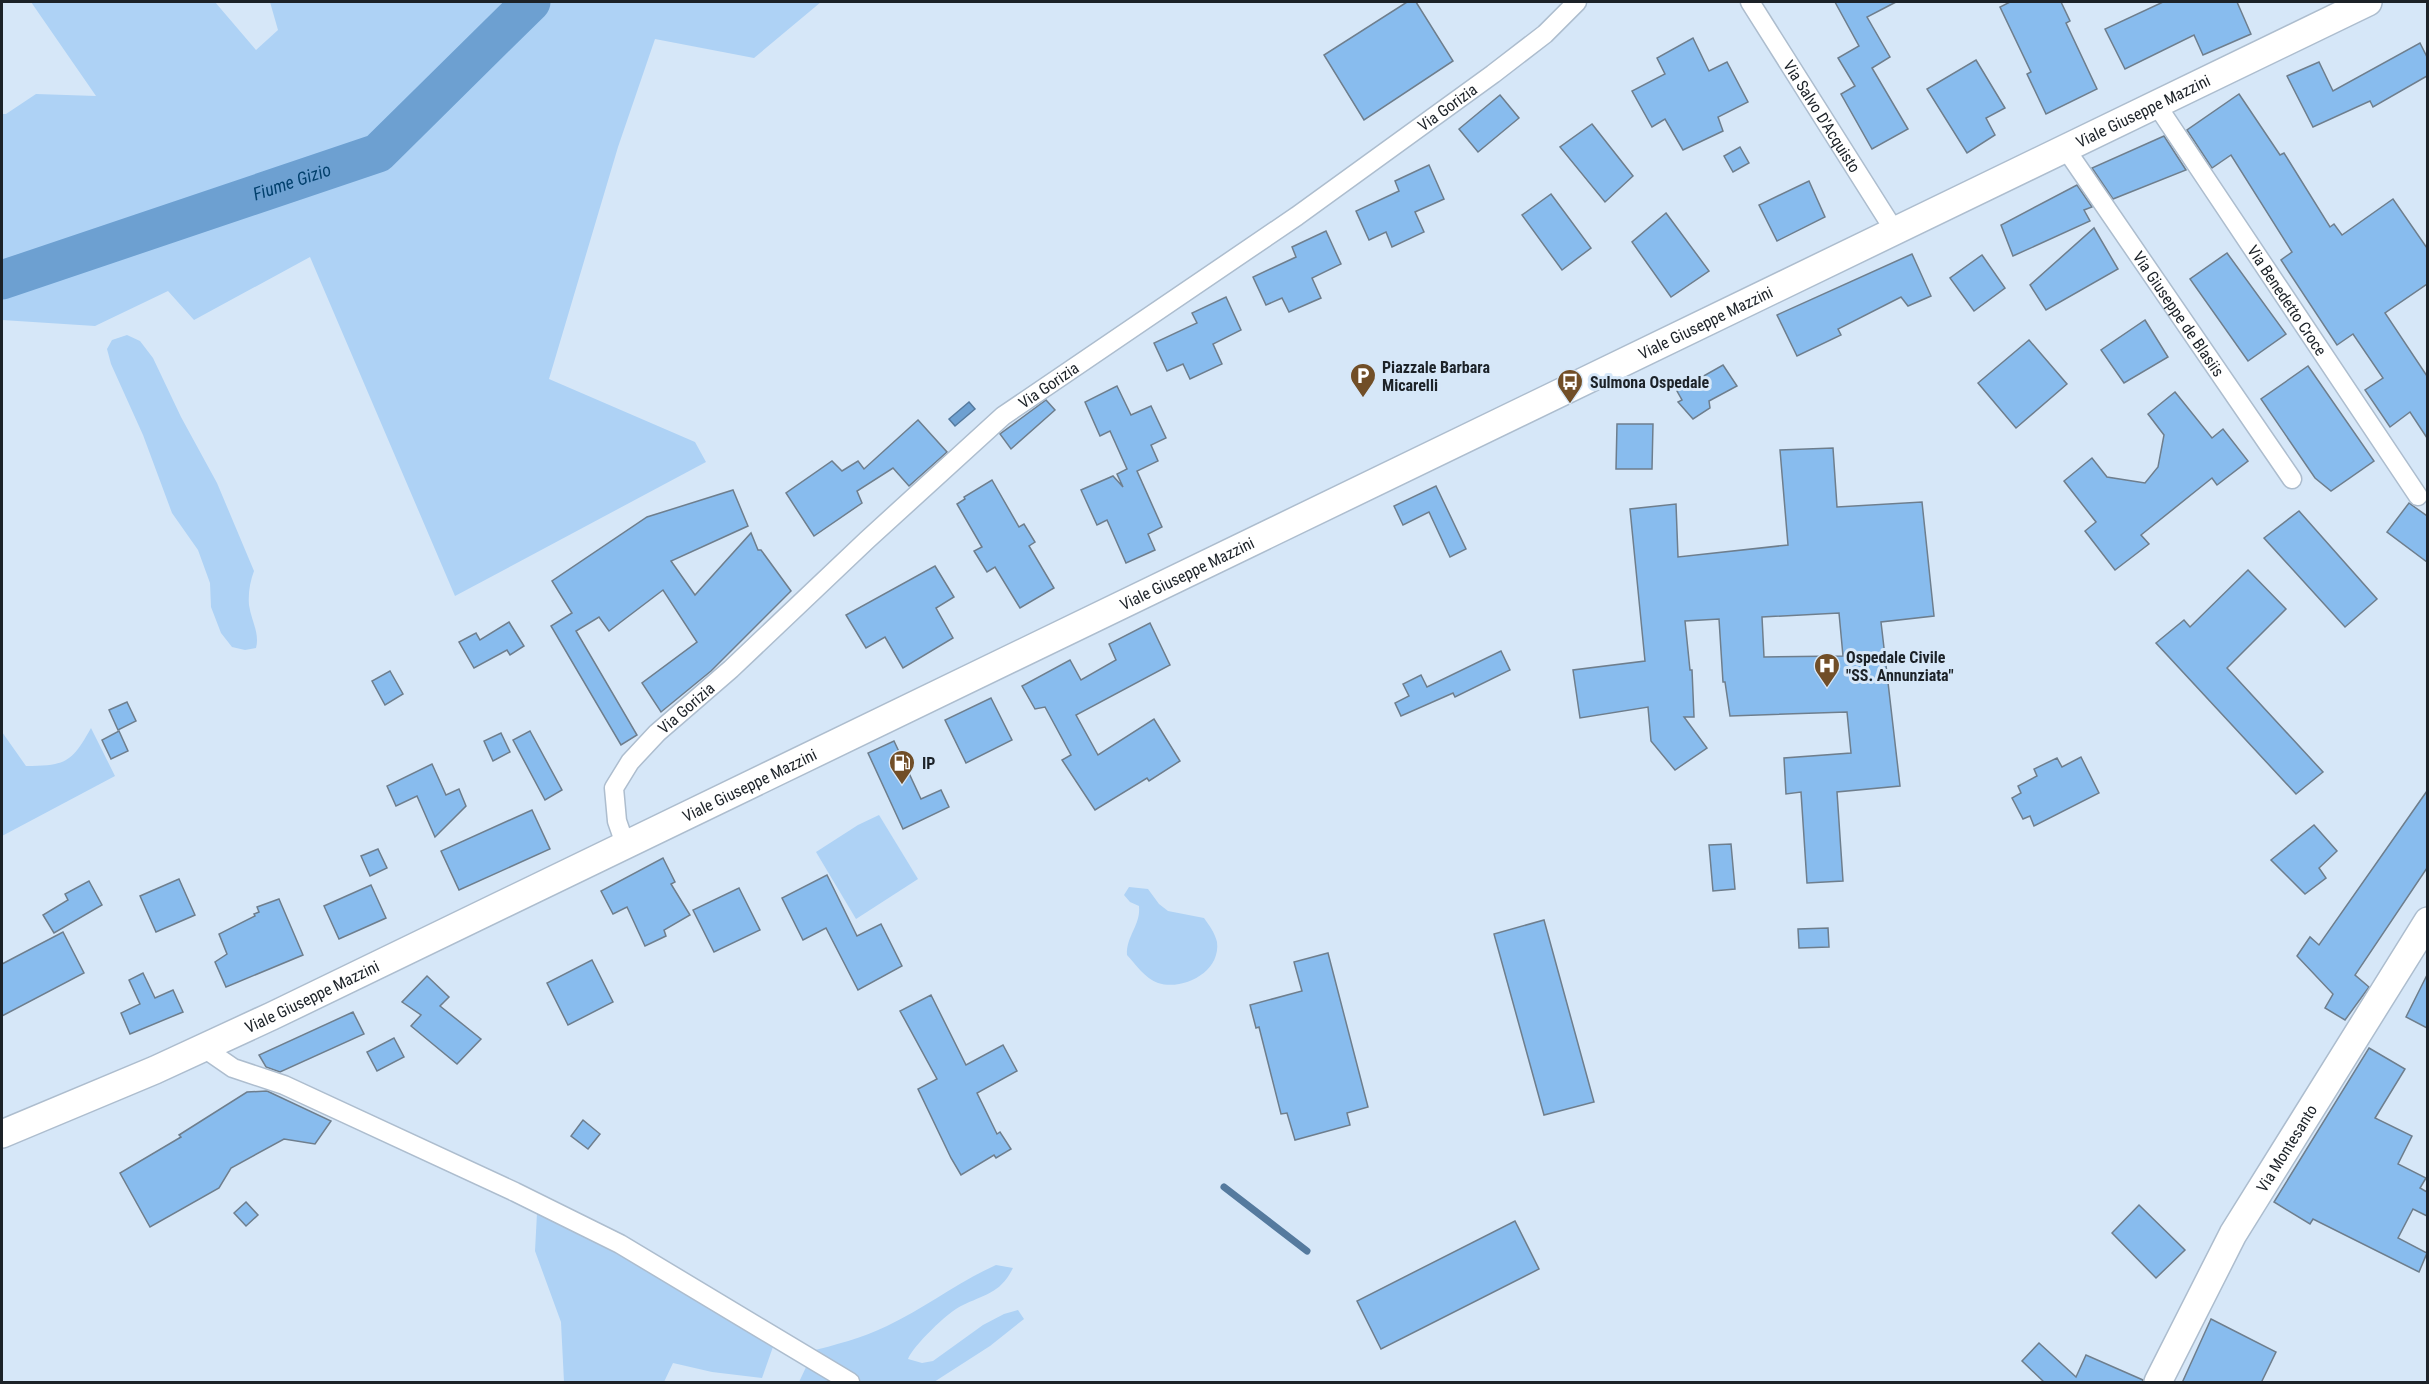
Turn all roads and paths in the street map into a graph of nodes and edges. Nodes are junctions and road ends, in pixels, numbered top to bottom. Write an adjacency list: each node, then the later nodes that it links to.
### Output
1 (1577, 2): 9 (street, Via Gorizia)
2 (1750, 2): 6 (street, Via Salvo D'Acquisto)
3 (2361, 3): 4 (main road, Viale Giuseppe Mazzini)
4 (2156, 104): 5 (main road, Viale Giuseppe Mazzini); 8 (street, Via Benedetto Croce)
5 (2065, 148): 6 (main road, Viale Giuseppe Mazzini); 7 (street, Via Giuseppe de Blasiis)
6 (1894, 230): 9 (main road, Viale Giuseppe Mazzini)
7 (2292, 479)
8 (2418, 496)
9 (625, 844): 11 (main road, Viale Giuseppe Mazzini)
10 (2427, 921): 14 (main road, Via Montesanto)
11 (204, 1047): 12 (main road, Viale Giuseppe Mazzini); 13 (street)
12 (2, 1134)
13 (849, 1383)
14 (2158, 1383)

